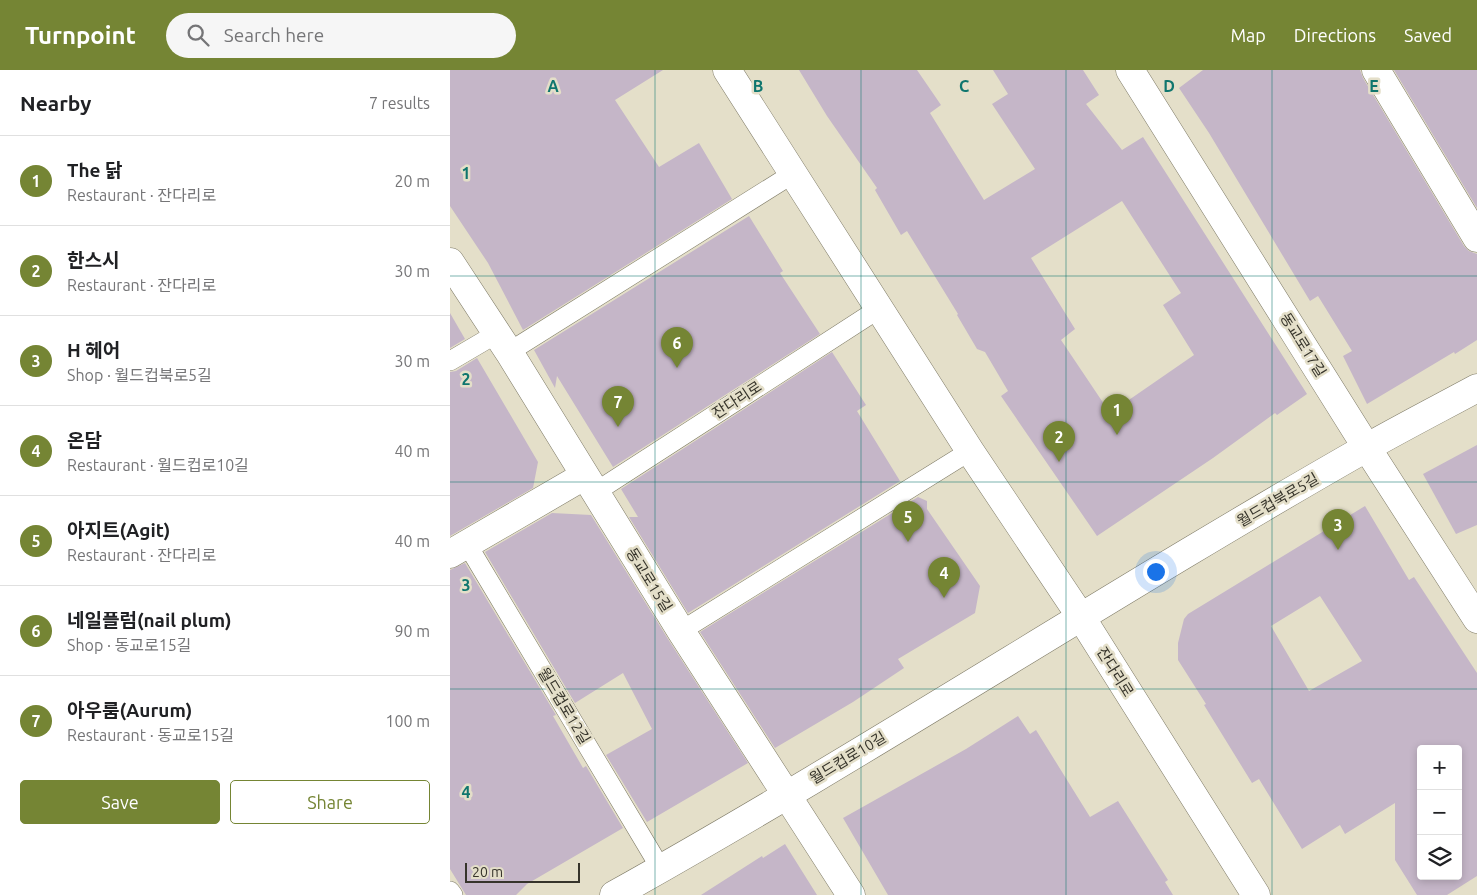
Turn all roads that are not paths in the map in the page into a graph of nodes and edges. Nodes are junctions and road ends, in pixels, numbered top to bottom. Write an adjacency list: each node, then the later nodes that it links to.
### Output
1 (727, 70): 4 (street, 잔다리로)
2 (1130, 70): 11 (street, 동교로17길)
3 (1376, 70): 5 (street)
4 (794, 173): 7 (street, 잔다리로); 8 (lane)
5 (1477, 238)
6 (450, 262): 8 (street, 동교로15길)
7 (880, 308): 12 (street, 잔다리로); 13 (lane, 잔다리로)
8 (503, 343): 9 (lane); 13 (street, 동교로15길)
9 (450, 361)
10 (1477, 388): 11 (street, 월드컵북로5길)
11 (1367, 448): 15 (street, 월드컵북로5길); 16 (street, 동교로17길)
12 (970, 452): 15 (street, 잔다리로); 17 (lane)
13 (589, 485): 14 (street, 월드컵로12길); 17 (street, 동교로15길)
14 (459, 549): 19 (lane, 월드컵로12길)
15 (1080, 617): 18 (street, 월드컵로10길); 24 (street, 잔다리로)
16 (1477, 619)
17 (681, 631): 18 (street, 동교로15길)
18 (787, 795): 19 (street, 월드컵로10길); 23 (street, 동교로15길)
19 (661, 868): 22 (street, 월드컵로10길)
20 (450, 891): 21 (lane)
21 (452, 895)
22 (614, 895)
23 (851, 895)
24 (1256, 895)

